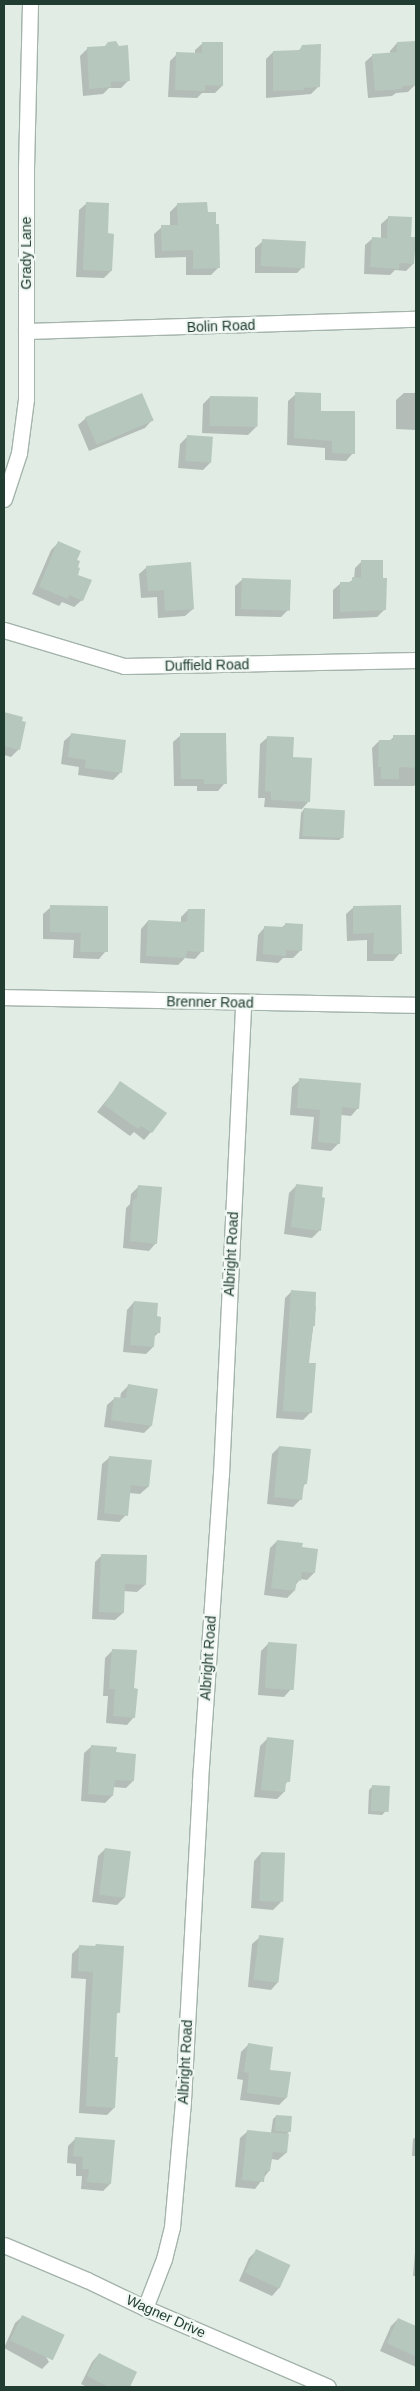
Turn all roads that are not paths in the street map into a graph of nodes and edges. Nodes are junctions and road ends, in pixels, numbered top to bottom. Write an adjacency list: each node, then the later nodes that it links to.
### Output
1 (30, 4): 3 (street, Grady Lane)
2 (416, 319): 3 (street, Bolin Road)
3 (26, 331): 4 (street, Grady Lane)
4 (4, 499)
5 (4, 630): 6 (street, Duffield Road)
6 (416, 660)
7 (4, 997): 8 (street, Brenner Road)
8 (243, 1003): 9 (street, Brenner Road); 11 (street, Albright Road)
9 (416, 1005)
10 (4, 2245): 11 (street, Wagner Drive)
11 (145, 2308): 12 (street, Wagner Drive)
12 (328, 2387)

